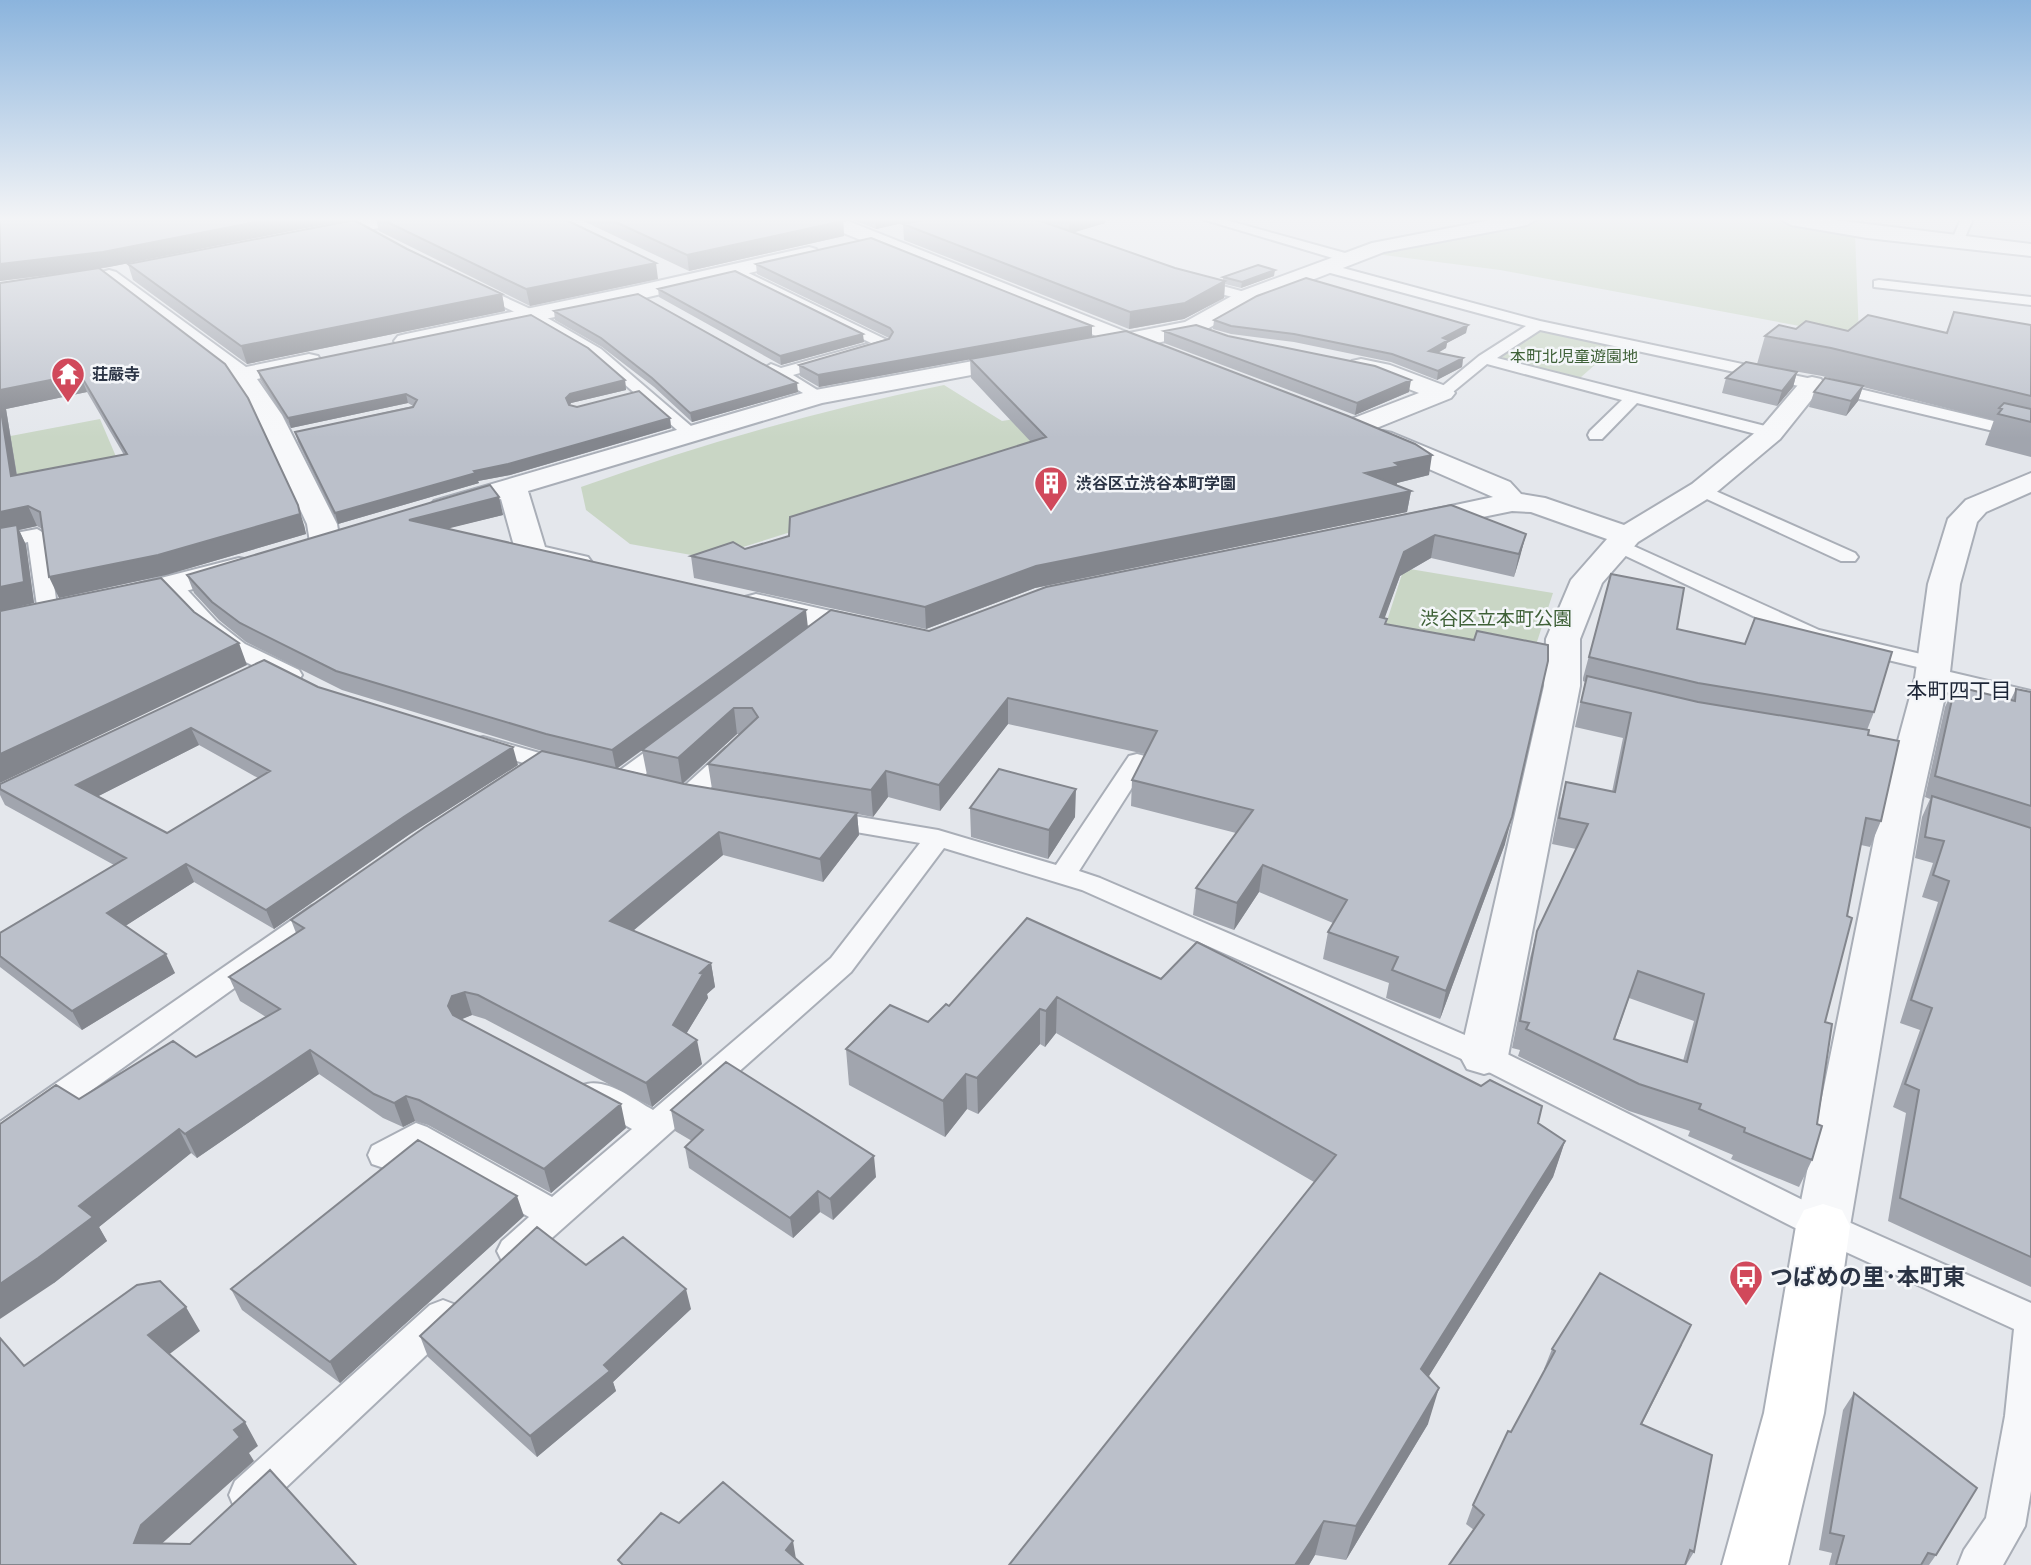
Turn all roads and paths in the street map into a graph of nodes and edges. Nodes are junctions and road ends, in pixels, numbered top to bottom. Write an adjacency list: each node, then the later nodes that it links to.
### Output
1 (131, 292): 24 (street)
2 (484, 292): 14 (lane)
3 (640, 292): 10 (street)
4 (779, 292): 23 (lane)
5 (1008, 292): 16 (street)
6 (1229, 292): 11 (lane)
7 (1261, 292): 11 (street)
8 (1430, 292): 15 (lane)
9 (1955, 292): 12 (lane)
10 (636, 293): 13 (lane); 14 (street)
11 (1247, 297): 16 (street)
12 (2031, 300)
13 (660, 307)
14 (532, 315): 17 (street); 26 (lane)
15 (1538, 325): 20 (lane); 25 (lane)
16 (1129, 341): 19 (street); 28 (street)
17 (387, 345)
18 (334, 356): 24 (street)
19 (1167, 356)
20 (1485, 359): 27 (lane); 29 (lane)
21 (755, 360): 23 (lane)
22 (1344, 362): 27 (street)
23 (779, 374): 28 (lane)
24 (242, 375): 46 (street)
25 (1812, 384): 34 (street); 36 (lane)
26 (646, 392): 30 (lane); 33 (lane)
27 (1442, 393): 32 (street)
28 (819, 396): 33 (street)
29 (1634, 396): 34 (lane); 35 (lane)
30 (618, 399)
31 (1330, 418): 32 (street)
32 (1355, 427): 40 (street)
33 (690, 432): 38 (street)
34 (1771, 433): 39 (street)
35 (1596, 435)
36 (2031, 436)
37 (2031, 481): 56 (street)
38 (512, 486): 41 (street); 50 (street)
39 (1702, 490): 44 (street); 48 (lane)
40 (1512, 502): 42 (street); 44 (street)
41 (419, 514)
42 (1390, 527)
43 (352, 534): 46 (street)
44 (1623, 540): 56 (lane); 73 (street)
45 (0, 542): 53 (lane)
46 (326, 542): 47 (street)
47 (300, 550)
48 (1848, 557)
49 (262, 561): 51 (street)
50 (610, 571)
51 (173, 586): 53 (street); 55 (lane)
52 (729, 598): 54 (street)
53 (61, 611)
54 (902, 636)
55 (271, 665): 57 (lane); 58 (lane)
56 (1933, 671): 59 (street); 79 (street)
57 (247, 677)
58 (308, 684)
59 (2031, 702)
60 (688, 731): 65 (lane)
61 (464, 738): 64 (lane)
62 (747, 741): 67 (lane)
63 (1138, 761): 71 (lane)
64 (543, 762): 65 (lane); 66 (lane)
65 (621, 781): 67 (lane)
66 (510, 784)
67 (688, 796): 68 (lane)
68 (715, 800)
69 (807, 816): 70 (lane)
70 (938, 838): 71 (lane); 75 (lane)
71 (1063, 876): 73 (lane)
72 (342, 898): 76 (lane)
73 (1484, 1056): 79 (lane)
74 (570, 1081): 75 (lane)
75 (655, 1126): 78 (lane)
76 (0, 1139)
77 (384, 1155): 78 (lane)
78 (553, 1214): 80 (lane)
79 (1823, 1226): 82 (lane); 85 (street)
80 (494, 1269)
81 (464, 1297): 84 (lane)
82 (2031, 1320)
83 (2031, 1331): 86 (lane)
84 (224, 1519)
85 (1755, 1565)
86 (1979, 1565)

